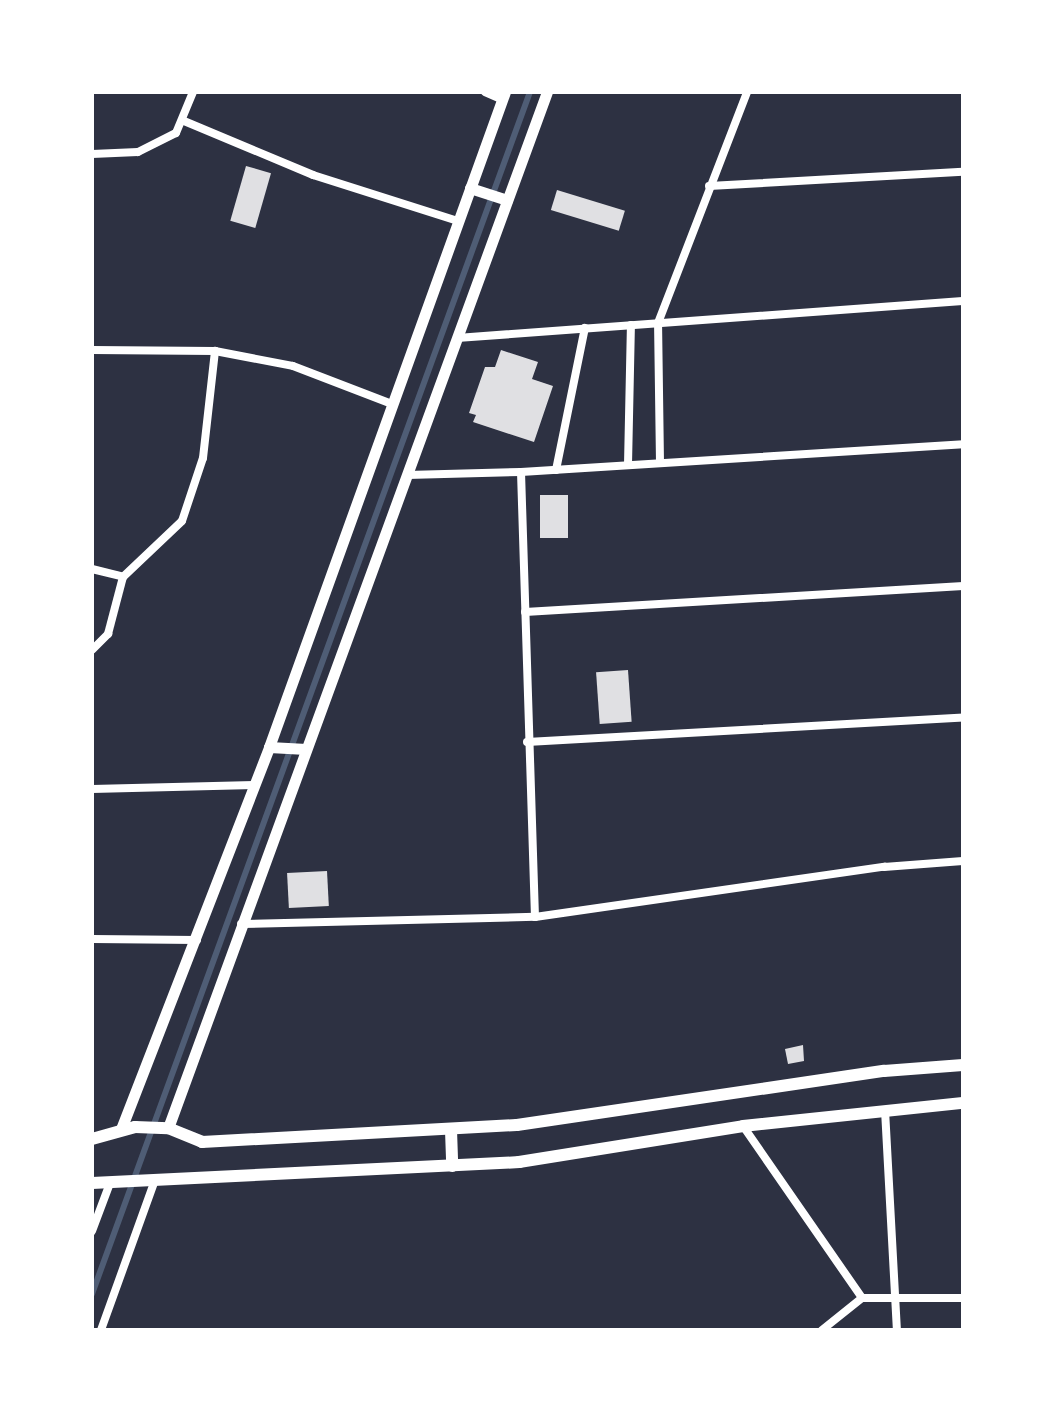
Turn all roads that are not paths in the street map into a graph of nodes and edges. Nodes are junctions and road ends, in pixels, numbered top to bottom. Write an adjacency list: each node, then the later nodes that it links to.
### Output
1 (193, 92): 6 (street)
2 (485, 92): 5 (street)
3 (547, 92): 11 (street)
4 (747, 92): 9 (street)
5 (504, 96): 10 (street)
6 (184, 121): 7 (street); 12 (street)
7 (92, 154)
8 (963, 172): 9 (street)
9 (709, 186): 14 (street)
10 (474, 189): 11 (street); 12 (street)
11 (503, 199): 17 (street)
12 (458, 221): 20 (street)
13 (963, 301): 14 (street)
14 (658, 323): 15 (street); 22 (street)
15 (631, 325): 16 (street); 23 (street)
16 (585, 328): 17 (street); 24 (street)
17 (457, 338): 26 (street)
18 (92, 350): 19 (street)
19 (215, 351): 20 (street); 28 (street)
20 (392, 404): 34 (street)
21 (963, 444): 22 (street)
22 (660, 463): 23 (street)
23 (628, 465): 24 (street)
24 (556, 470): 25 (street)
25 (521, 472): 26 (street); 30 (street)
26 (407, 475): 35 (street)
27 (92, 569): 28 (street)
28 (123, 577): 31 (street)
29 (963, 586): 30 (street)
30 (525, 612): 33 (street)
31 (92, 650)
32 (963, 718): 33 (street)
33 (527, 742): 39 (street)
34 (272, 747): 35 (street); 36 (street)
35 (302, 749): 40 (street)
36 (254, 785): 37 (street); 42 (street)
37 (92, 789)
38 (963, 861): 39 (street)
39 (535, 917): 40 (street)
40 (241, 924): 47 (street)
41 (92, 939): 42 (street)
42 (197, 940): 48 (street)
43 (963, 1065): 49 (main road)
44 (963, 1103): 45 (main road)
45 (885, 1110): 46 (main road); 58 (street)
46 (743, 1126): 51 (main road); 56 (street)
47 (162, 1128): 48 (main road); 49 (main road)
48 (121, 1129): 50 (main road)
49 (451, 1130): 51 (main road)
50 (92, 1139)
51 (452, 1166): 52 (main road)
52 (151, 1180): 54 (main road); 59 (street)
53 (92, 1183): 54 (main road)
54 (110, 1183): 55 (street)
55 (92, 1231)
56 (862, 1298): 58 (street); 60 (street)
57 (963, 1298): 58 (street)
58 (896, 1299): 61 (street)
59 (101, 1330)
60 (822, 1330)
61 (897, 1330)

